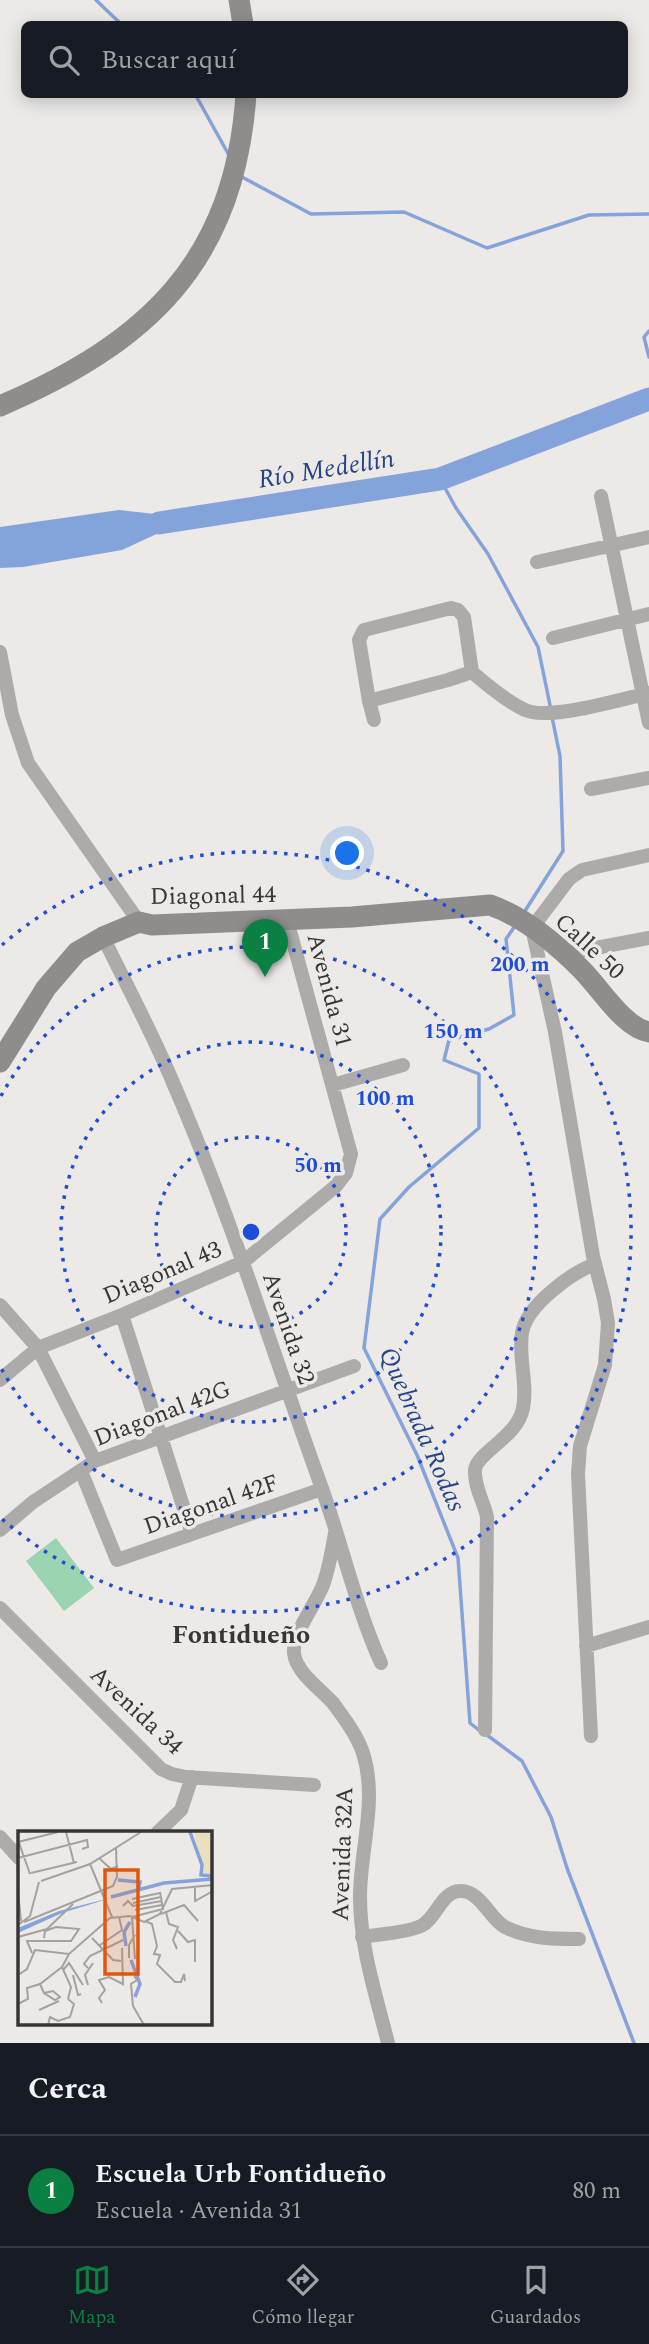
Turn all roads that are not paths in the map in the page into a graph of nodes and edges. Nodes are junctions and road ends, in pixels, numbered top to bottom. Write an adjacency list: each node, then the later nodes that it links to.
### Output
1 (239, 0): 2 (main road)
2 (242, 21)
3 (246, 98): 4 (main road)
4 (0, 406)
5 (601, 496): 7 (street)
6 (649, 537): 7 (street)
7 (612, 545): 8 (street); 10 (street)
8 (537, 562)
9 (649, 614): 10 (street)
10 (627, 620): 11 (street); 14 (street)
11 (553, 638)
12 (0, 652): 23 (street)
13 (472, 672): 14 (street); 15 (street); 15 (street)
14 (646, 694): 17 (street)
15 (369, 701): 16 (street)
16 (374, 720)
17 (649, 723)
18 (649, 778): 19 (street)
19 (591, 789)
20 (649, 855): 24 (street)
21 (490, 905): 22 (main road, Diagonal 44); 24 (main road, Calle 50)
22 (287, 920): 23 (main road, Diagonal 44); 32 (street, Avenida 31)
23 (139, 922): 25 (main road, Diagonal 44)
24 (528, 924): 27 (main road, Calle 50); 35 (street)
25 (103, 937): 30 (main road, Diagonal 44); 34 (street, Avenida 32)
26 (649, 938): 27 (street)
27 (564, 954): 28 (main road, Calle 50)
28 (639, 1021): 29 (main road, Calle 50)
29 (649, 1032)
30 (0, 1062)
31 (403, 1065): 32 (street)
32 (332, 1085): 33 (street, Avenida 31)
33 (351, 1154): 34 (street, Diagonal 43)
34 (243, 1262): 37 (street, Diagonal 43); 41 (street, Avenida 32)
35 (595, 1265): 51 (street); 53 (street)
36 (0, 1305): 38 (street)
37 (122, 1315): 38 (street, Diagonal 43); 42 (street)
38 (38, 1348): 40 (street, Diagonal 43); 43 (street)
39 (354, 1366): 41 (street, Diagonal 42G)
40 (0, 1380)
41 (287, 1391): 42 (street, Diagonal 42G); 45 (street, Avenida 32)
42 (159, 1436): 43 (street, Diagonal 42G); 48 (street)
43 (95, 1461): 44 (street, Diagonal 42G)
44 (81, 1471): 47 (street, Diagonal 42G); 48 (street, Diagonal 42F)
45 (323, 1489): 46 (street, Avenida 32); 48 (street, Diagonal 42F)
46 (336, 1526): 52 (street, Avenida 32); 60 (street, Avenida 32A)
47 (0, 1530)
48 (192, 1534)
49 (0, 1608): 55 (street, Avenida 34)
50 (649, 1627): 51 (street)
51 (586, 1646): 54 (street)
52 (381, 1663)
53 (485, 1730)
54 (591, 1735)
55 (192, 1777): 56 (street, Avenida 34); 57 (street)
56 (314, 1785)
57 (159, 1831)
58 (0, 1837): 59 (street)
59 (18, 1857)
60 (362, 1937): 61 (street); 62 (street, Avenida 32A)
61 (579, 1939)
62 (388, 2043)

